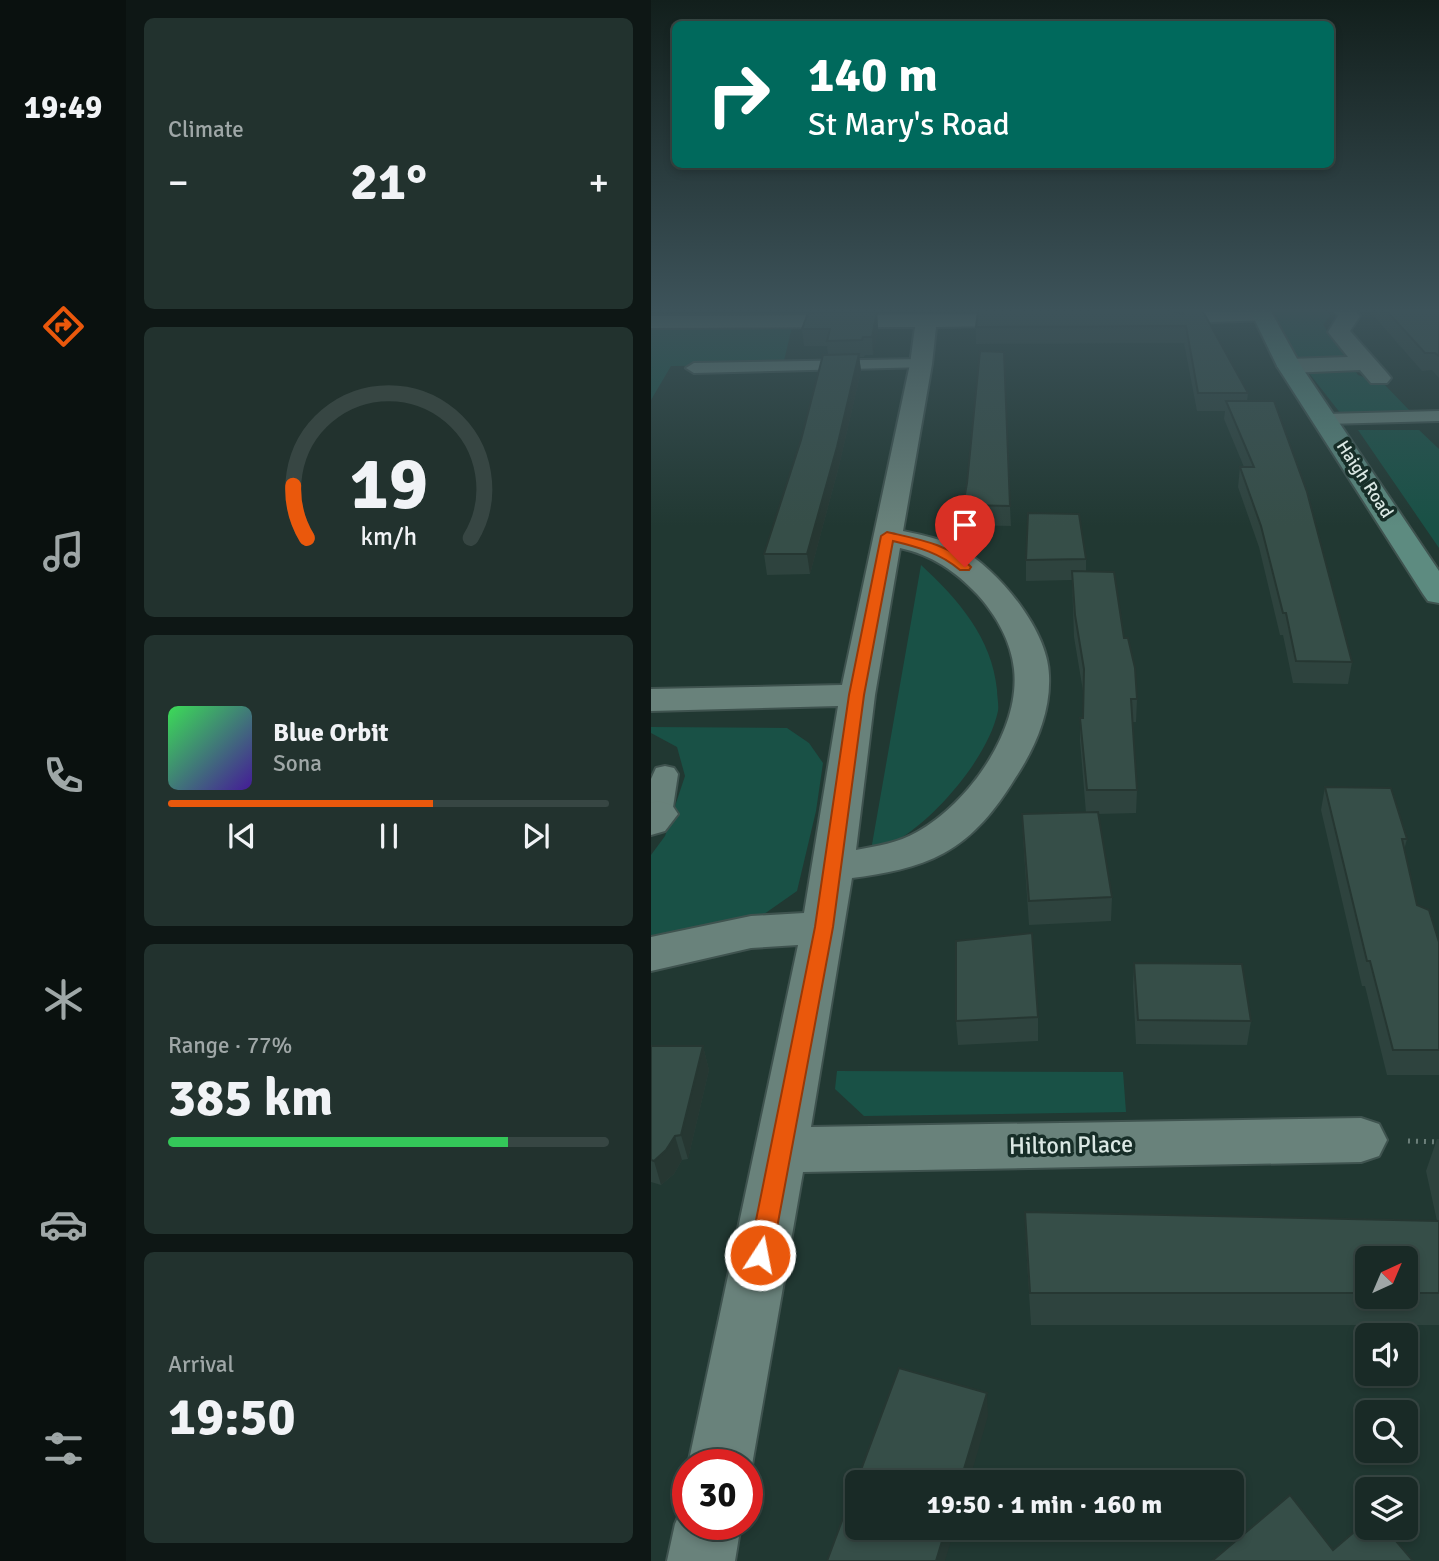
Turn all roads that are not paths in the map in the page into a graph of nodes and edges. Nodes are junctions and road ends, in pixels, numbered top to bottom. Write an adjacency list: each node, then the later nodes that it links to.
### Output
1 (918, 381): 5 (street)
2 (1299, 381): 4 (main road, Haigh Road)
3 (1439, 416): 4 (lane)
4 (1326, 419): 6 (main road, Haigh Road)
5 (887, 536): 7 (street); 11 (street)
6 (1439, 594)
7 (857, 695): 8 (street); 11 (street)
8 (651, 700)
9 (665, 774): 10 (lane)
10 (654, 818)
11 (833, 867): 12 (street)
12 (824, 927): 13 (street); 15 (street)
13 (651, 954)
14 (1361, 1140): 15 (street, Hilton Place)
15 (781, 1150): 16 (street)
16 (723, 1449)
17 (705, 1540): 18 (street)
18 (701, 1561)

